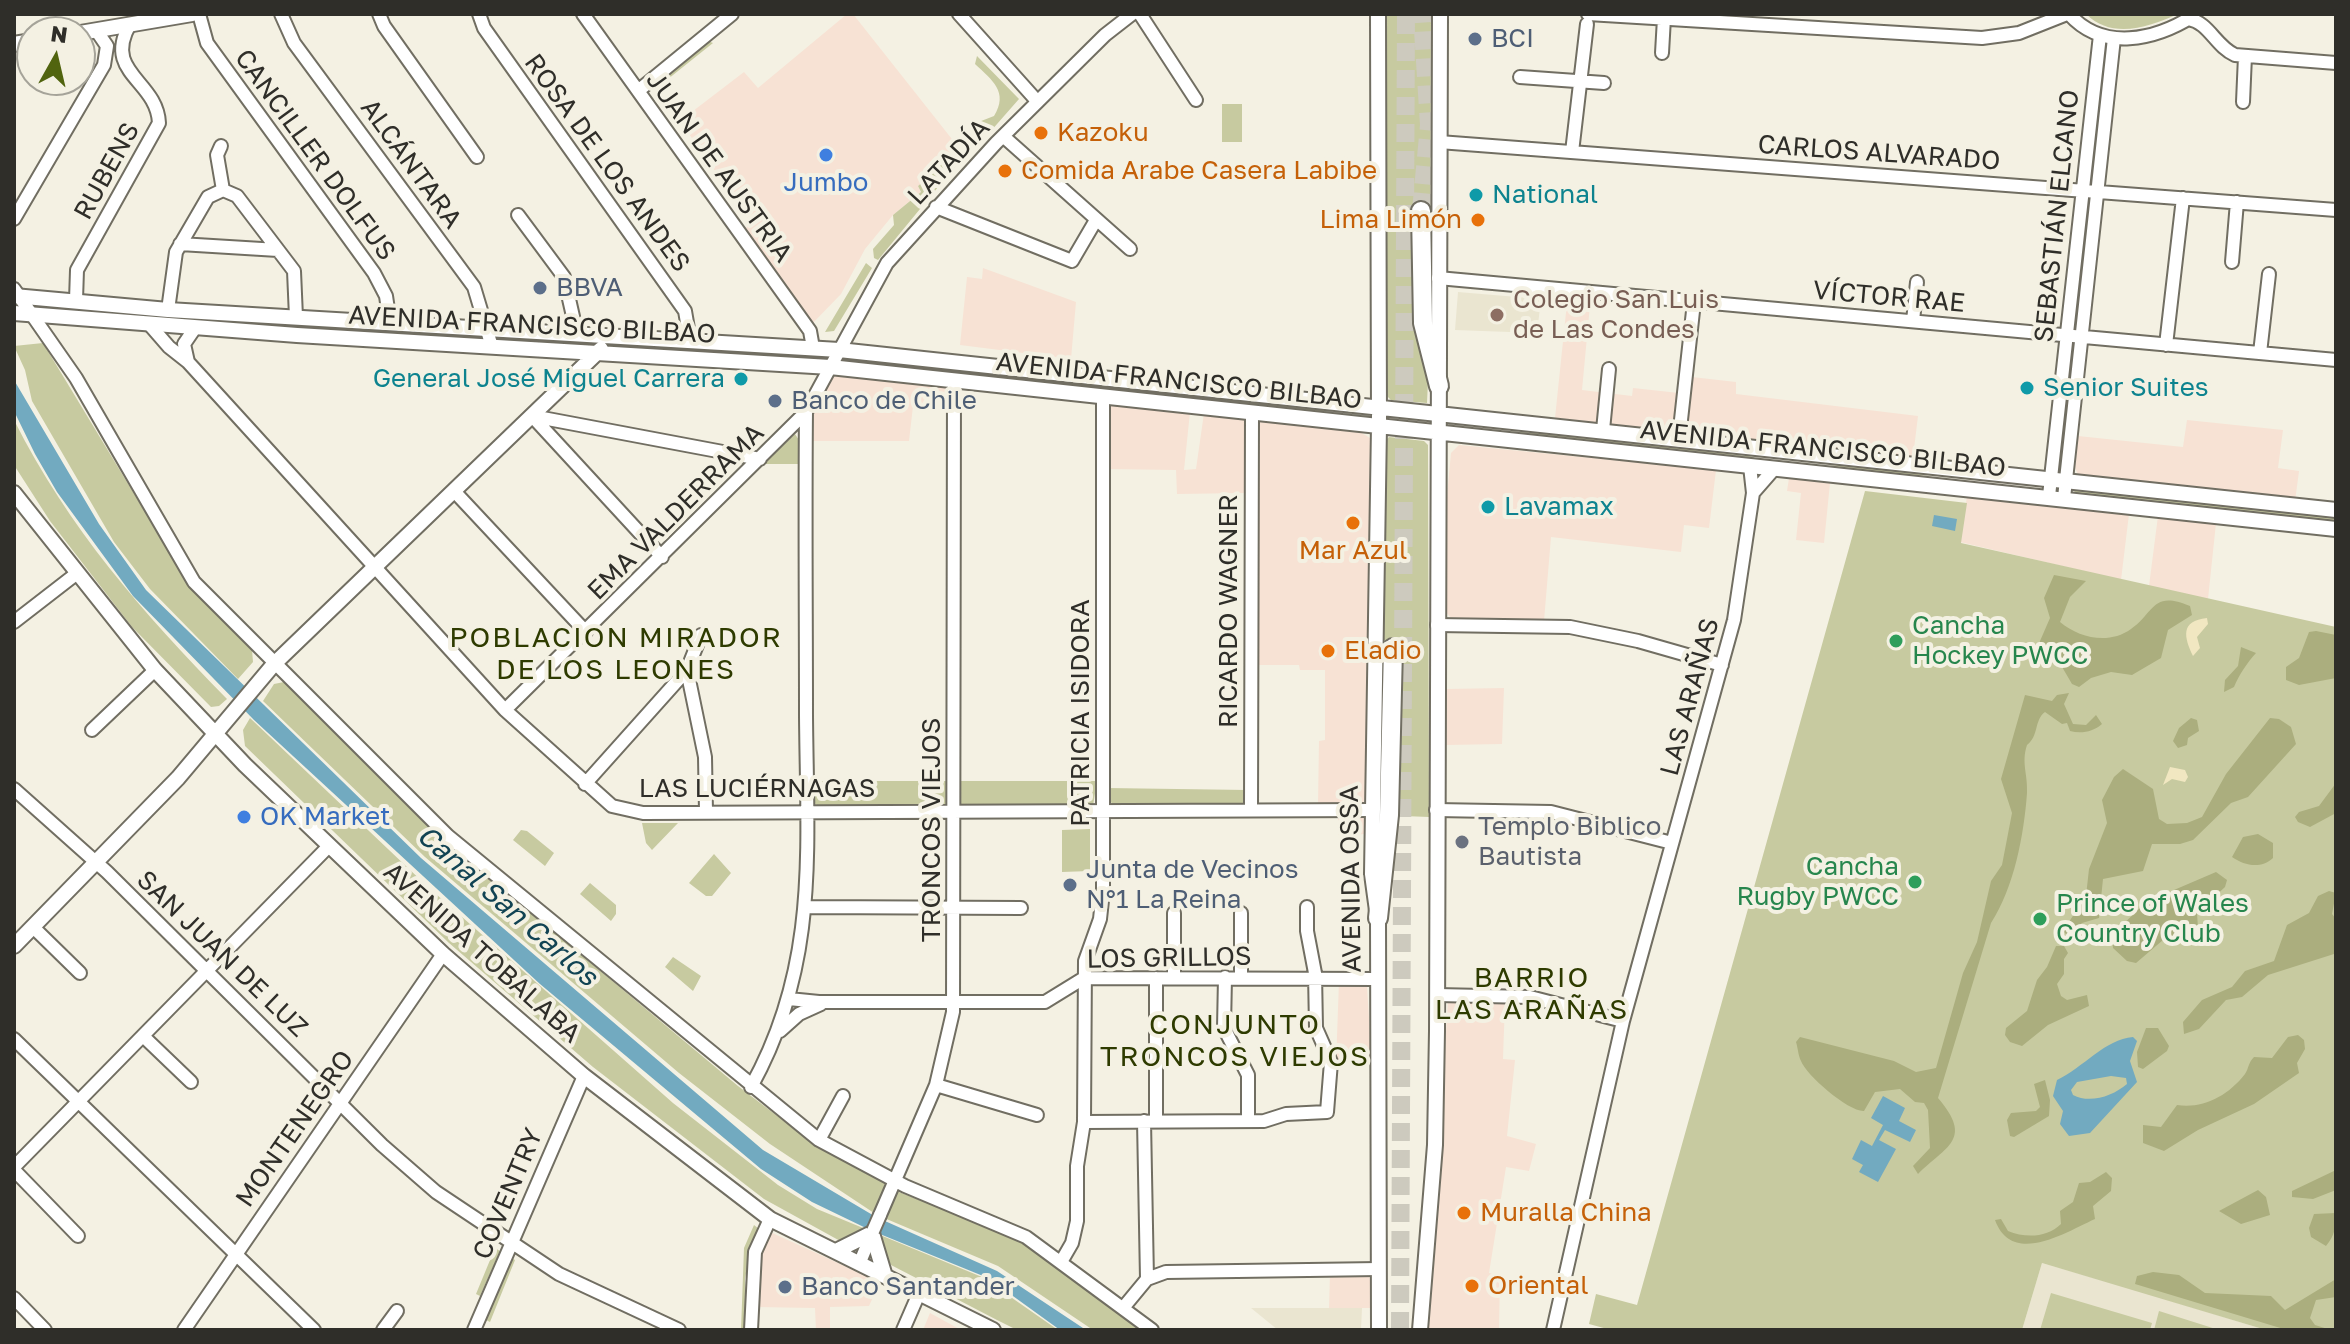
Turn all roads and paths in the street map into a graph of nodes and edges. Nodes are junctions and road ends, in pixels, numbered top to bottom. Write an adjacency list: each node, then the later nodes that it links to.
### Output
1 (192, 14): 19 (main road)
2 (199, 14): 66 (street, CANCILLER DOLFUS)
3 (281, 14): 69 (street, ALCÁNTARA)
4 (379, 14): 39 (street)
5 (479, 14): 74 (street, ROSA DE LOS ANDES)
6 (583, 14): 31 (street, JUAN DE AUSTRIA)
7 (732, 14): 31 (street)
8 (959, 14): 33 (street)
9 (1132, 14): 33 (street, LATADÍA)
10 (1140, 14): 32 (street)
11 (1378, 14): 89 (main road, AVENIDA OSSA)
12 (1440, 14): 36 (main road)
13 (2068, 14): 16 (street); 21 (street)
14 (1612, 15): 15 (street); 18 (street)
15 (1659, 16): 16 (street); 23 (street)
16 (1702, 17)
17 (2198, 18): 22 (street); 24 (street)
18 (1588, 19): 29 (street)
19 (130, 24): 20 (main road); 25 (street)
20 (96, 30): 27 (street)
21 (2100, 35): 22 (street); 41 (street, SEBASTIÁN ELCANO)
22 (2114, 38): 42 (street, SEBASTIÁN ELCANO)
23 (1662, 53)
24 (2245, 56): 26 (street); 34 (street)
25 (124, 62): 27 (street); 59 (street, RUBENS)
26 (2336, 63)
27 (104, 65): 49 (street)
28 (1520, 77): 29 (street)
29 (1581, 81): 30 (street); 38 (street)
30 (1604, 83)
31 (638, 91): 77 (street, JUAN DE AUSTRIA)
32 (1196, 100)
33 (1037, 101): 35 (street, LATADÍA)
34 (2243, 102)
35 (1003, 136): 45 (street, LATADÍA); 50 (street)
36 (1439, 142): 38 (street, CARLOS ALVARADO); 56 (main road)
37 (221, 146): 40 (street)
38 (1572, 152): 41 (street, CARLOS ALVARADO)
39 (477, 157)
40 (223, 190): 51 (street); 53 (street)
41 (2082, 191): 42 (street, CARLOS ALVARADO); 71 (street, SEBASTIÁN ELCANO)
42 (2097, 192): 43 (street, CARLOS ALVARADO); 73 (street, SEBASTIÁN ELCANO)
43 (2183, 198): 44 (street, CARLOS ALVARADO); 75 (street)
44 (2237, 202): 46 (street, CARLOS ALVARADO); 54 (street)
45 (936, 207): 50 (street); 78 (street, LATADÍA)
46 (2336, 210)
47 (1421, 211): 87 (highway)
48 (518, 215): 70 (street)
49 (14, 219)
50 (1096, 220): 52 (street)
51 (180, 244): 53 (street); 61 (street)
52 (1130, 249)
53 (278, 250): 64 (street)
54 (2232, 262)
55 (2269, 274): 80 (street)
56 (1438, 278): 60 (street, VÍCTOR RAE); 87 (main road)
57 (1917, 282): 65 (street)
58 (16, 294): 59 (main road, AVENIDA FRANCISCO BILBAO); 63 (street)
59 (76, 300): 61 (main road, AVENIDA FRANCISCO BILBAO)
60 (1694, 302): 65 (street, VÍCTOR RAE); 97 (street)
61 (168, 310): 64 (main road, AVENIDA FRANCISCO BILBAO)
62 (14, 313): 63 (main road, AVENIDA FRANCISCO BILBAO)
63 (31, 314): 67 (main road, AVENIDA FRANCISCO BILBAO); 121 (street)
64 (296, 317): 66 (main road, AVENIDA FRANCISCO BILBAO)
65 (1913, 321): 71 (street, VÍCTOR RAE)
66 (390, 323): 69 (main road, AVENIDA FRANCISCO BILBAO)
67 (149, 324): 68 (main road, AVENIDA FRANCISCO BILBAO); 82 (street, LAS LUCIÉRNAGAS)
68 (195, 328): 76 (main road, AVENIDA FRANCISCO BILBAO); 82 (street)
69 (487, 329): 70 (main road, AVENIDA FRANCISCO BILBAO); 76 (street, ALCÁNTARA)
70 (577, 334): 72 (main road, AVENIDA FRANCISCO BILBAO)
71 (2066, 335): 73 (street, VÍCTOR RAE); 102 (street, SEBASTIÁN ELCANO)
72 (621, 337): 74 (main road, AVENIDA FRANCISCO BILBAO); 79 (main road)
73 (2082, 337): 75 (street, VÍCTOR RAE); 103 (street, SEBASTIÁN ELCANO)
74 (690, 340): 77 (main road, AVENIDA FRANCISCO BILBAO)
75 (2166, 345): 80 (street, VÍCTOR RAE)
76 (492, 347): 79 (main road, AVENIDA FRANCISCO BILBAO)
77 (813, 348): 78 (main road, AVENIDA FRANCISCO BILBAO); 83 (main road)
78 (839, 350): 84 (street, LATADÍA); 89 (main road, AVENIDA FRANCISCO BILBAO)
79 (597, 353): 83 (main road, AVENIDA FRANCISCO BILBAO); 93 (main road)
80 (2260, 353): 81 (street, VÍCTOR RAE)
81 (2336, 360)
82 (188, 362): 114 (street, LAS LUCIÉRNAGAS)
83 (790, 364): 84 (main road, AVENIDA FRANCISCO BILBAO)
84 (830, 367): 86 (main road, AVENIDA FRANCISCO BILBAO); 90 (street, EMA VALDERRAMA)
85 (1609, 369): 95 (street)
86 (954, 380): 88 (main road, AVENIDA FRANCISCO BILBAO); 134 (street, TRONCOS VIEJOS)
87 (1439, 386): 92 (main road)
88 (1103, 397): 91 (main road, AVENIDA FRANCISCO BILBAO); 130 (street, PATRICIA ISIDORA)
89 (1378, 407): 92 (main road, AVENIDA FRANCISCO BILBAO); 94 (main road, AVENIDA OSSA)
90 (806, 412): 99 (street, EMA VALDERRAMA); 136 (street)
91 (1252, 413): 94 (main road, AVENIDA FRANCISCO BILBAO); 131 (street, RICARDO WAGNER)
92 (1439, 413): 95 (main road, AVENIDA FRANCISCO BILBAO); 96 (main road)
93 (532, 416): 99 (street); 105 (main road); 113 (street)
94 (1379, 426): 96 (main road, AVENIDA FRANCISCO BILBAO); 132 (main road, AVENIDA OSSA)
95 (1603, 430): 97 (main road, AVENIDA FRANCISCO BILBAO)
96 (1440, 433): 100 (main road, AVENIDA FRANCISCO BILBAO); 117 (main road)
97 (1679, 438): 98 (main road, AVENIDA FRANCISCO BILBAO)
98 (1785, 449): 100 (main road); 102 (main road, AVENIDA FRANCISCO BILBAO)
99 (760, 459): 113 (street, EMA VALDERRAMA)
100 (1750, 466): 101 (main road, AVENIDA FRANCISCO BILBAO); 107 (street, LAS ARAÑAS)
101 (1774, 469): 107 (street); 108 (main road, AVENIDA FRANCISCO BILBAO)
102 (2051, 478): 103 (main road, AVENIDA FRANCISCO BILBAO); 108 (street, SEBASTIÁN ELCANO)
103 (2067, 480): 109 (street, SEBASTIÁN ELCANO); 111 (main road, AVENIDA FRANCISCO BILBAO)
104 (14, 483): 110 (main road, AVENIDA TOBALABA)
105 (454, 491): 114 (main road); 118 (street)
106 (14, 493): 110 (main road, AVENIDA TOBALABA)
107 (1753, 493): 122 (street, LAS ARAÑAS)
108 (2049, 496): 109 (main road, AVENIDA FRANCISCO BILBAO)
109 (2064, 498): 112 (main road, AVENIDA FRANCISCO BILBAO)
110 (25, 506): 115 (main road, AVENIDA TOBALABA)
111 (2336, 510)
112 (2336, 529)
113 (662, 557): 118 (street, EMA VALDERRAMA)
114 (374, 568): 121 (main road); 125 (street, LAS LUCIÉRNAGAS)
115 (76, 574): 116 (street); 123 (main road, AVENIDA TOBALABA)
116 (14, 622)
117 (1437, 625): 122 (street); 133 (main road)
118 (586, 632): 125 (street, EMA VALDERRAMA)
119 (701, 635): 124 (street)
120 (1393, 648): 146 (highway)
121 (274, 664): 127 (main road); 170 (street)
122 (1722, 665): 137 (street, LAS ARAÑAS)
123 (155, 670): 126 (street); 127 (main road, AVENIDA TOBALABA)
124 (687, 670): 128 (street); 135 (street)
125 (505, 710): 128 (street, LAS LUCIÉRNAGAS)
126 (92, 730)
127 (217, 735): 138 (main road, AVENIDA TOBALABA); 139 (main road)
128 (585, 784): 135 (street, LAS LUCIÉRNAGAS)
129 (14, 789): 139 (street, SAN JUAN DE LUZ)
130 (1103, 810): 131 (street, LAS LUCIÉRNAGAS); 134 (street, LAS LUCIÉRNAGAS); 154 (street, PATRICIA ISIDORA)
131 (1251, 810): 132 (street, LAS LUCIÉRNAGAS)
132 (1373, 810): 146 (main road, AVENIDA OSSA)
133 (1436, 810): 137 (street); 159 (main road)
134 (954, 811): 136 (street, LAS LUCIÉRNAGAS); 143 (street, TRONCOS VIEJOS)
135 (706, 812): 136 (street, LAS LUCIÉRNAGAS)
136 (807, 812): 140 (street)
137 (1672, 843): 163 (street, LAS ARAÑAS)
138 (328, 847): 149 (main road, AVENIDA TOBALABA); 150 (street)
139 (96, 862): 147 (main road); 150 (street, SAN JUAN DE LUZ)
140 (807, 907): 143 (street); 160 (street)
141 (1307, 907): 157 (street)
142 (1021, 908): 143 (street)
143 (955, 909): 161 (street, TRONCOS VIEJOS)
144 (1174, 913): 156 (street)
145 (1241, 913): 153 (street)
146 (1378, 918): 158 (main road, AVENIDA OSSA)
147 (33, 927): 148 (main road); 151 (street)
148 (14, 946)
149 (443, 954): 167 (main road, AVENIDA TOBALABA); 173 (street, MONTENEGRO)
150 (207, 970): 165 (street); 173 (street, SAN JUAN DE LUZ)
151 (80, 973)
152 (1225, 977): 153 (street, LOS GRILLOS); 156 (street, LOS GRILLOS); 176 (street)
153 (1241, 977): 157 (street, LOS GRILLOS)
154 (1084, 978): 155 (street, LOS GRILLOS); 161 (street, LOS GRILLOS); 177 (street, PATRICIA ISIDORA)
155 (1156, 978): 156 (street, LOS GRILLOS); 175 (street)
156 (1174, 978)
157 (1315, 978): 158 (street, LOS GRILLOS); 176 (street)
158 (1377, 979): 189 (main road, AVENIDA OSSA)
159 (1437, 995): 163 (street); 207 (main road)
160 (789, 999): 162 (street, LOS GRILLOS); 164 (street)
161 (954, 1001): 162 (street, LOS GRILLOS); 169 (street, TRONCOS VIEJOS)
162 (824, 1002): 164 (street)
163 (1623, 1021): 208 (street, LAS ARAÑAS)
164 (778, 1034): 170 (street)
165 (143, 1036): 168 (street); 172 (street)
166 (14, 1039): 172 (street)
167 (584, 1076): 181 (main road, AVENIDA TOBALABA); 184 (street, COVENTRY)
168 (191, 1082)
169 (936, 1085): 174 (street); 180 (street, TRONCOS VIEJOS)
170 (751, 1087): 178 (street)
171 (843, 1096): 178 (street)
172 (77, 1102): 179 (street); 186 (street)
173 (341, 1103): 184 (street, SAN JUAN DE LUZ); 186 (street, MONTENEGRO)
174 (1037, 1115)
175 (1150, 1121): 176 (street); 177 (street); 191 (street)
176 (1248, 1121)
177 (1084, 1122): 188 (street, PATRICIA ISIDORA)
178 (819, 1140): 180 (street)
179 (14, 1168): 183 (street)
180 (895, 1181): 182 (street, TRONCOS VIEJOS, bridge); 188 (street)
181 (770, 1219): 185 (main road, AVENIDA TOBALABA); 202 (street)
182 (873, 1232): 185 (main road); 187 (street, TRONCOS VIEJOS); 190 (main road)
183 (78, 1236)
184 (510, 1244): 200 (street, COVENTRY); 201 (street, SAN JUAN DE LUZ)
185 (836, 1251): 187 (main road, AVENIDA TOBALABA)
186 (235, 1256): 197 (street, MONTENEGRO); 198 (street)
187 (860, 1262): 190 (main road, AVENIDA TOBALABA)
188 (1061, 1262): 194 (street)
189 (1379, 1269): 191 (street); 206 (main road, AVENIDA OSSA)
190 (884, 1273): 192 (main road, AVENIDA TOBALABA)
191 (1147, 1279): 194 (street)
192 (920, 1291): 203 (street); 204 (main road, AVENIDA TOBALABA)
193 (14, 1298): 196 (street)
194 (1123, 1308): 205 (street)
195 (397, 1311): 199 (street)
196 (45, 1330)
197 (184, 1330)
198 (314, 1330)
199 (383, 1330)
200 (474, 1330)
201 (679, 1330)
202 (751, 1330)
203 (903, 1330)
204 (993, 1330)
205 (1152, 1330)
206 (1379, 1330)
207 (1420, 1330)
208 (1553, 1330)

